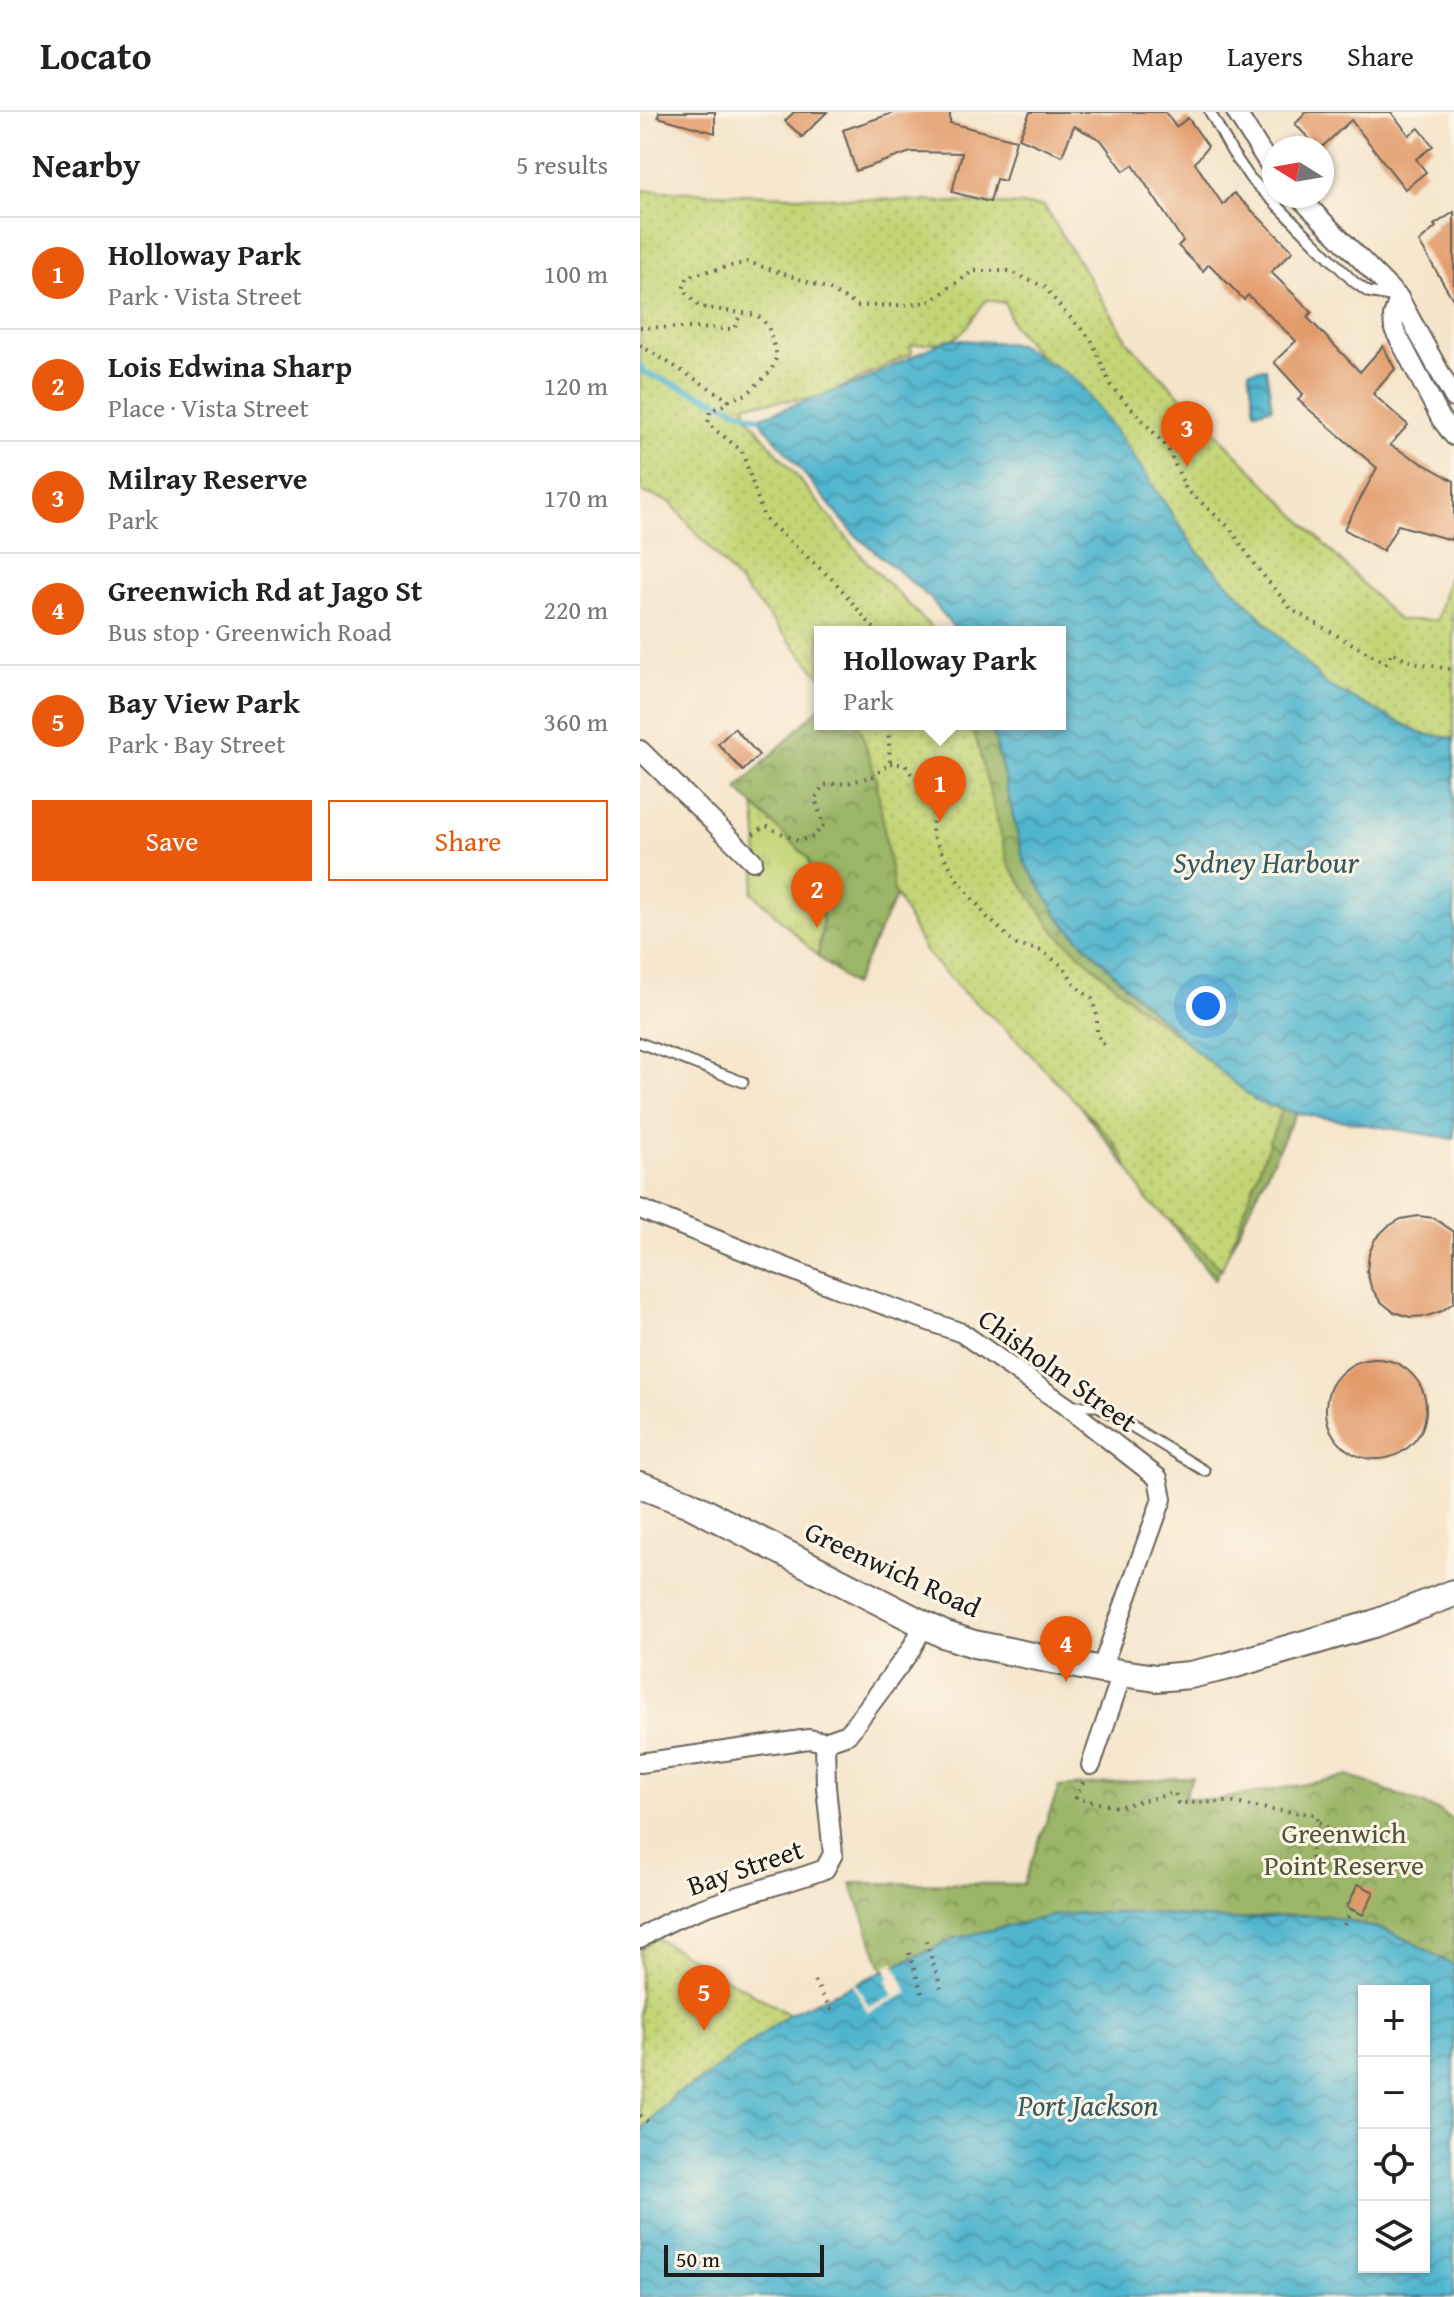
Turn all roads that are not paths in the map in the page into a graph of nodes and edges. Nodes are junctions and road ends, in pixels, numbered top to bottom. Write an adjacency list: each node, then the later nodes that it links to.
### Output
1 (1210, 112): 5 (lane)
2 (1236, 112): 3 (street)
3 (1262, 153)
4 (1310, 208): 5 (street)
5 (1399, 298): 6 (street); 7 (street)
6 (1454, 398)
7 (1454, 436)
8 (640, 750): 9 (street)
9 (753, 861)
10 (640, 1043): 11 (lane)
11 (743, 1082)
12 (640, 1209): 13 (street, Chisholm Street)
13 (1066, 1406): 14 (lane); 18 (street, Chisholm Street)
14 (1205, 1471)
15 (640, 1485): 17 (street, Greenwich Road)
16 (1454, 1593): 18 (street, Greenwich Road)
17 (924, 1625): 18 (street, Greenwich Road); 19 (street)
18 (1111, 1672): 21 (street, Chisholm Street)
19 (825, 1742): 20 (street); 22 (street, Bay Street)
20 (640, 1763)
21 (1091, 1765)
22 (640, 1939)

